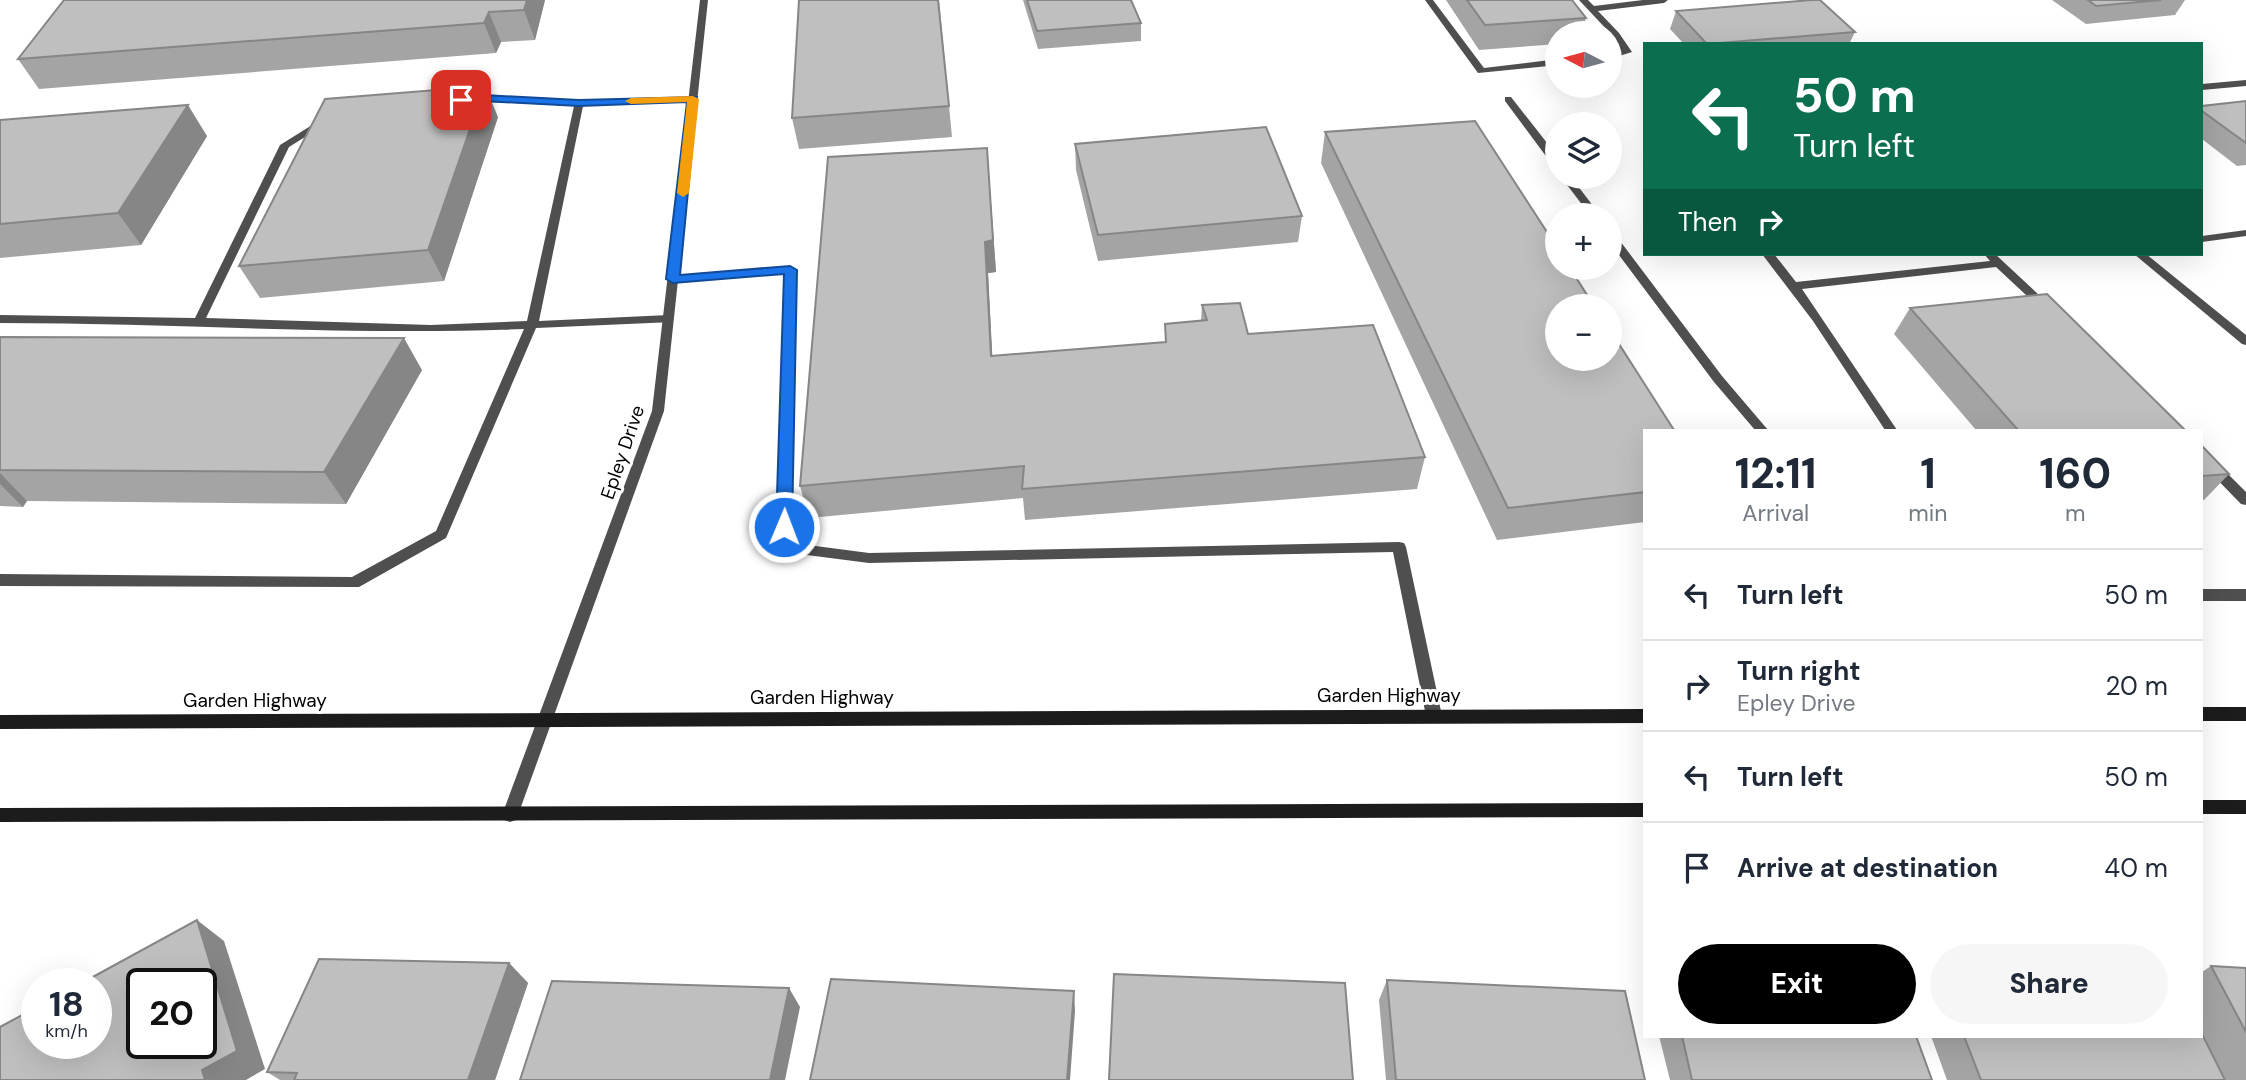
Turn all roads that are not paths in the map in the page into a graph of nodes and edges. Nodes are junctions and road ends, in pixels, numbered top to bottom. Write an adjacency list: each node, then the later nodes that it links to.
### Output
1 (704, 0): 10 (street, Epley Drive)
2 (1429, 0): 7 (street)
3 (1583, 0): 5 (street)
4 (1664, 0): 5 (street)
5 (1592, 9): 6 (street)
6 (1603, 21)
7 (1545, 64)
8 (2246, 83): 9 (street)
9 (2203, 87)
10 (693, 99): 13 (street); 25 (street, Epley Drive)
11 (1508, 99): 15 (street)
12 (458, 101): 13 (street)
13 (579, 103): 31 (street)
14 (334, 118): 30 (street)
15 (1545, 148)
16 (1575, 189): 17 (street)
17 (1586, 203)
18 (2246, 233): 19 (street)
19 (2203, 239)
20 (1622, 251): 33 (street)
21 (1770, 256): 26 (street)
22 (1991, 256): 24 (street)
23 (2141, 256): 32 (street)
24 (2000, 264): 26 (street); 27 (street)
25 (673, 279): 29 (street, Epley Drive); 42 (street)
26 (1795, 286): 34 (street)
27 (2058, 318)
28 (0, 319): 30 (street)
29 (668, 319): 31 (street); 44 (street, Epley Drive)
30 (199, 321): 31 (street)
31 (532, 325): 37 (street)
32 (2246, 341)
33 (1761, 429)
34 (1890, 429)
35 (2203, 457): 36 (street)
36 (2246, 500)
37 (0, 580)
38 (2203, 595): 39 (street)
39 (2246, 596)
40 (2203, 714): 41 (main road)
41 (2246, 714)
42 (1434, 716): 43 (main road, Garden Highway); 44 (main road, Garden Highway)
43 (1643, 716)
44 (545, 719): 45 (main road, Garden Highway); 49 (street, Epley Drive)
45 (0, 722)
46 (2203, 807): 47 (main road)
47 (2246, 807)
48 (1643, 810): 49 (main road)
49 (510, 815): 50 (main road)
50 (0, 816)

